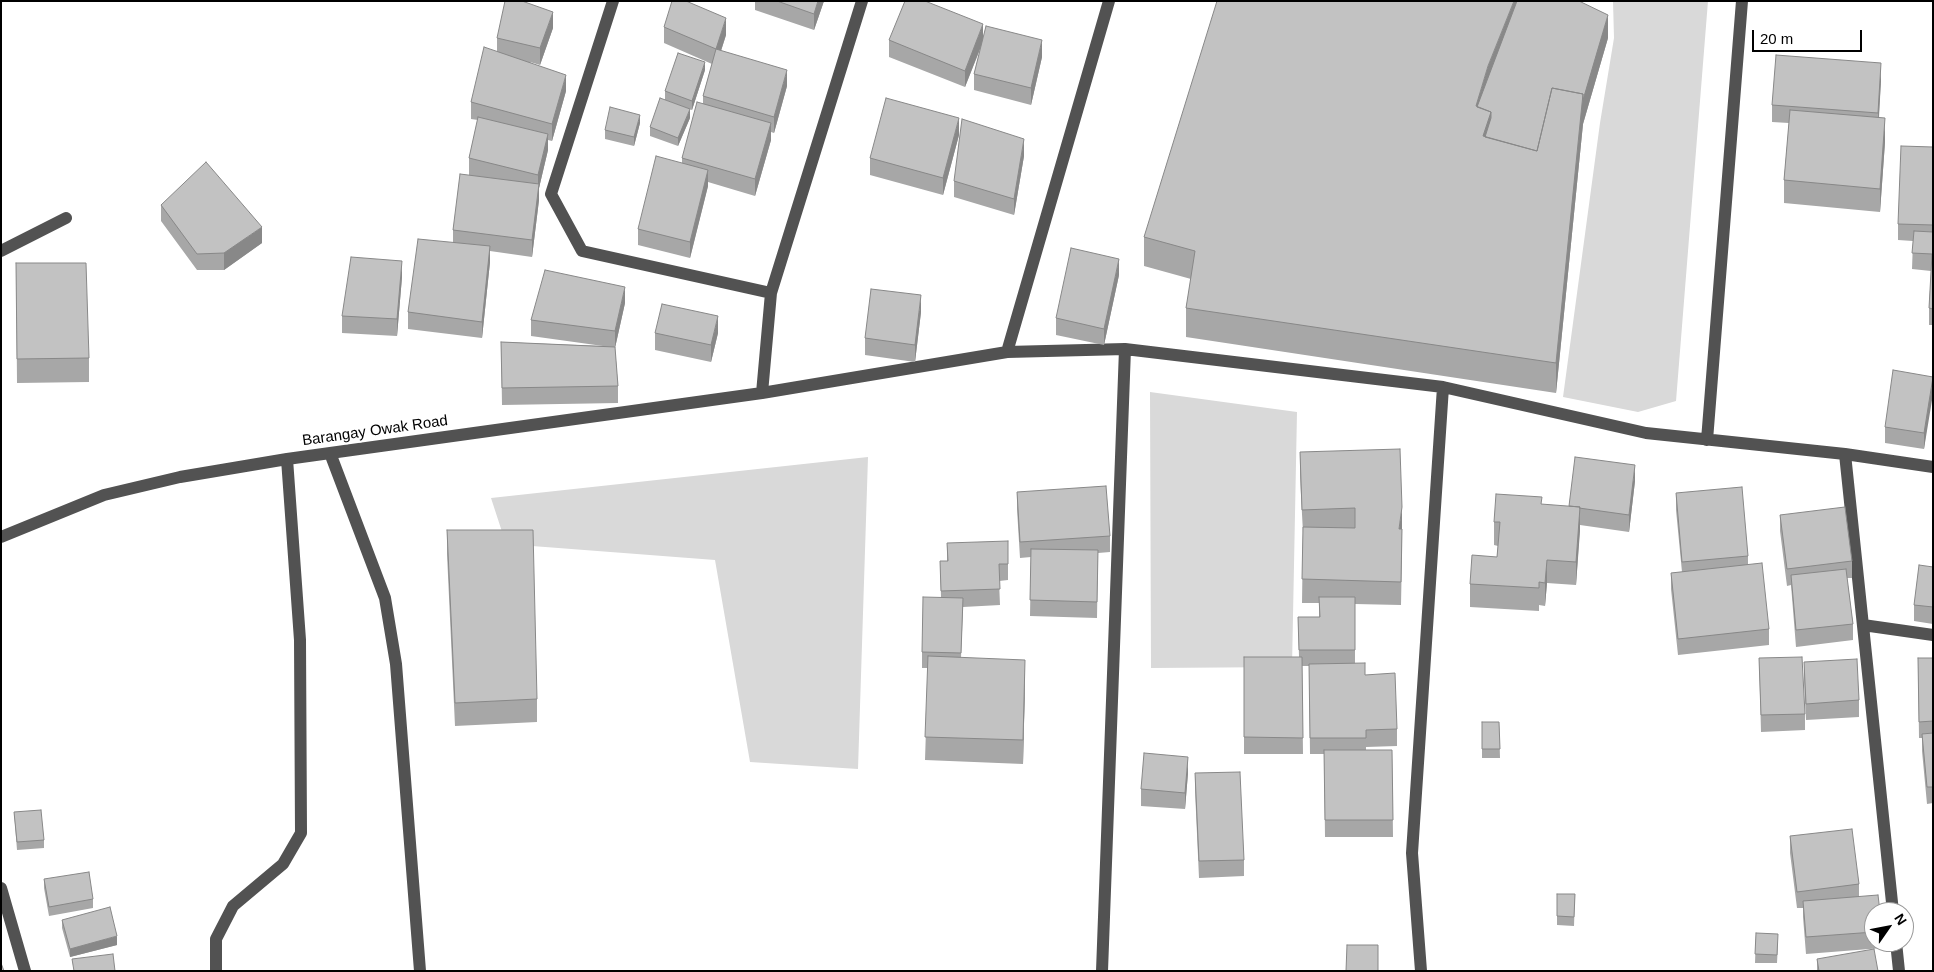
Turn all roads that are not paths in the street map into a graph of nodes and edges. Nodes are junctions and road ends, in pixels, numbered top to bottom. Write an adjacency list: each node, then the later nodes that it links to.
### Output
1 (613, 1): 7 (street)
2 (862, 1): 7 (street)
3 (1109, 1): 9 (street)
4 (1742, 1): 12 (street)
5 (66, 218): 6 (street)
6 (1, 250)
7 (771, 293): 11 (street)
8 (1125, 349): 9 (street, Barangay Owak Road); 10 (street, Barangay Owak Road); 26 (street)
9 (1007, 352): 11 (street, Barangay Owak Road)
10 (1443, 387): 12 (street, Barangay Owak Road); 27 (street)
11 (762, 394): 13 (street, Barangay Owak Road)
12 (1707, 440): 14 (street, Barangay Owak Road)
13 (330, 453): 15 (street, Barangay Owak Road); 25 (street)
14 (1845, 454): 16 (street, Barangay Owak Road); 18 (street)
15 (287, 459): 17 (street, Barangay Owak Road); 24 (street)
16 (1933, 467)
17 (1, 537)
18 (1863, 625): 19 (street); 21 (street)
19 (1933, 636)
20 (1, 888): 23 (street)
21 (1892, 902)
22 (1897, 952): 28 (street)
23 (25, 971)
24 (216, 971)
25 (420, 971)
26 (1102, 971)
27 (1421, 971)
28 (1899, 971)

